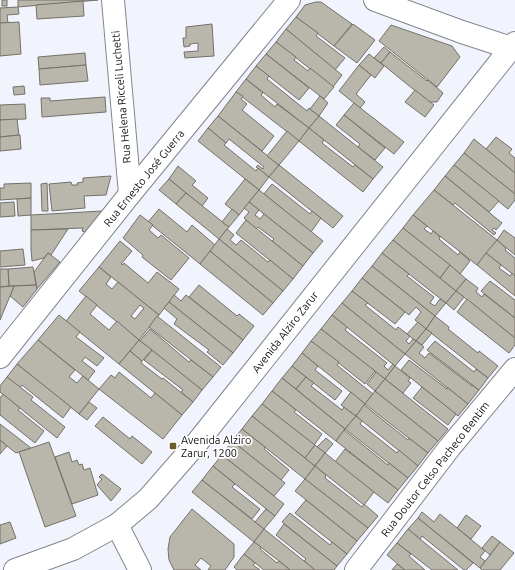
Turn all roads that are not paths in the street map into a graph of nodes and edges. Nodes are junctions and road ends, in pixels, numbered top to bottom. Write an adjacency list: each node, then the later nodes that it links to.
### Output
1 (113, 0): 5 (street, Rua Helena Ricceli Luchetti)
2 (290, 0): 5 (street, Rua Ernesto José Guerra)
3 (374, 0): 4 (street)
4 (513, 45): 8 (street, Avenida Alziro Zarur)
5 (130, 194): 6 (street, Rua Ernesto José Guerra)
6 (0, 357)
7 (515, 369): 11 (street, Rua Doutor Celso Pacheco Bentim)
8 (117, 525): 9 (street, Avenida Alziro Zarur); 10 (street)
9 (15, 570)
10 (140, 570)
11 (356, 570)

